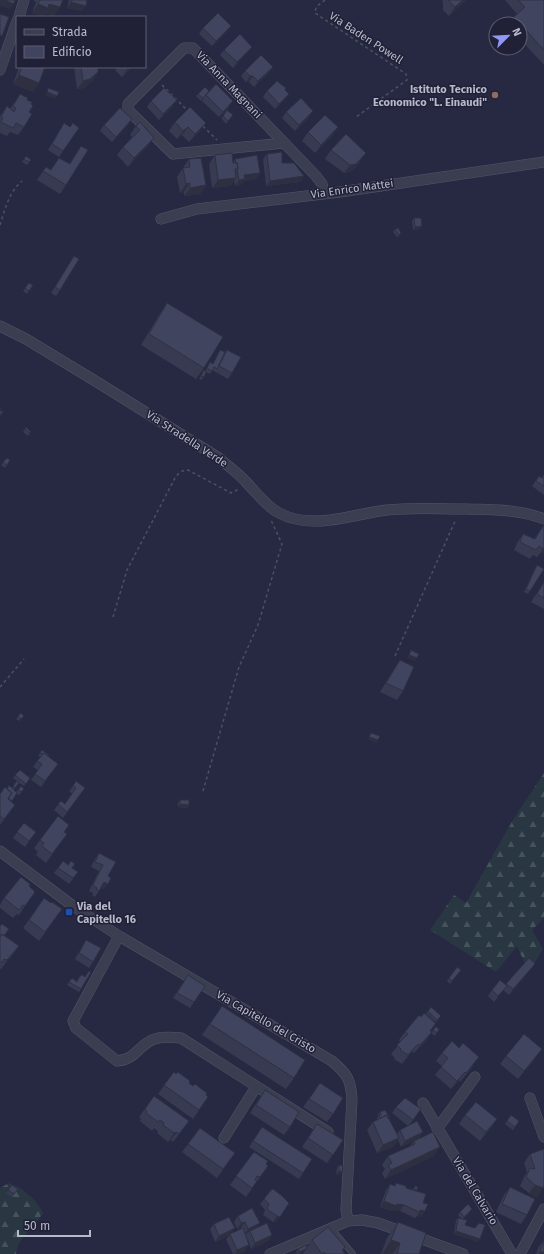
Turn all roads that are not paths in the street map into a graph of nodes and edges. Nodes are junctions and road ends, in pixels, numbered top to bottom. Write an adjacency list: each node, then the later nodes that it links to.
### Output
1 (24, 0): 2 (street)
2 (18, 16)
3 (16, 24): 4 (street)
4 (0, 70)
5 (272, 129): 6 (street, Via Anna Magnani); 7 (street); 7 (street, Via Anna Magnani)
6 (284, 143): 7 (street, Via Anna Magnani); 9 (street, Via Anna Magnani)
7 (263, 144)
8 (544, 162): 9 (street, Via Enrico Mattei)
9 (324, 193): 10 (street, Via Enrico Mattei)
10 (161, 219)
11 (0, 326): 12 (street, Via Stradella Verde)
12 (544, 519)
13 (0, 851): 14 (street, Via Capitello del Cristo)
14 (119, 936): 16 (street); 22 (street, Via Capitello del Cristo)
15 (475, 1077): 19 (street)
16 (256, 1087): 21 (street); 22 (street)
17 (530, 1098): 20 (street)
18 (423, 1103): 19 (street, Via del Calvario)
19 (437, 1129): 29 (street, Via del Calvario)
20 (544, 1137)
21 (224, 1138)
22 (350, 1146): 24 (street, Via Capitello del Cristo)
23 (544, 1209): 30 (street)
24 (348, 1221): 25 (street); 28 (street)
25 (331, 1228): 26 (street); 27 (lane)
26 (270, 1254)
27 (353, 1254)
28 (463, 1254)
29 (512, 1254)
30 (520, 1254)

